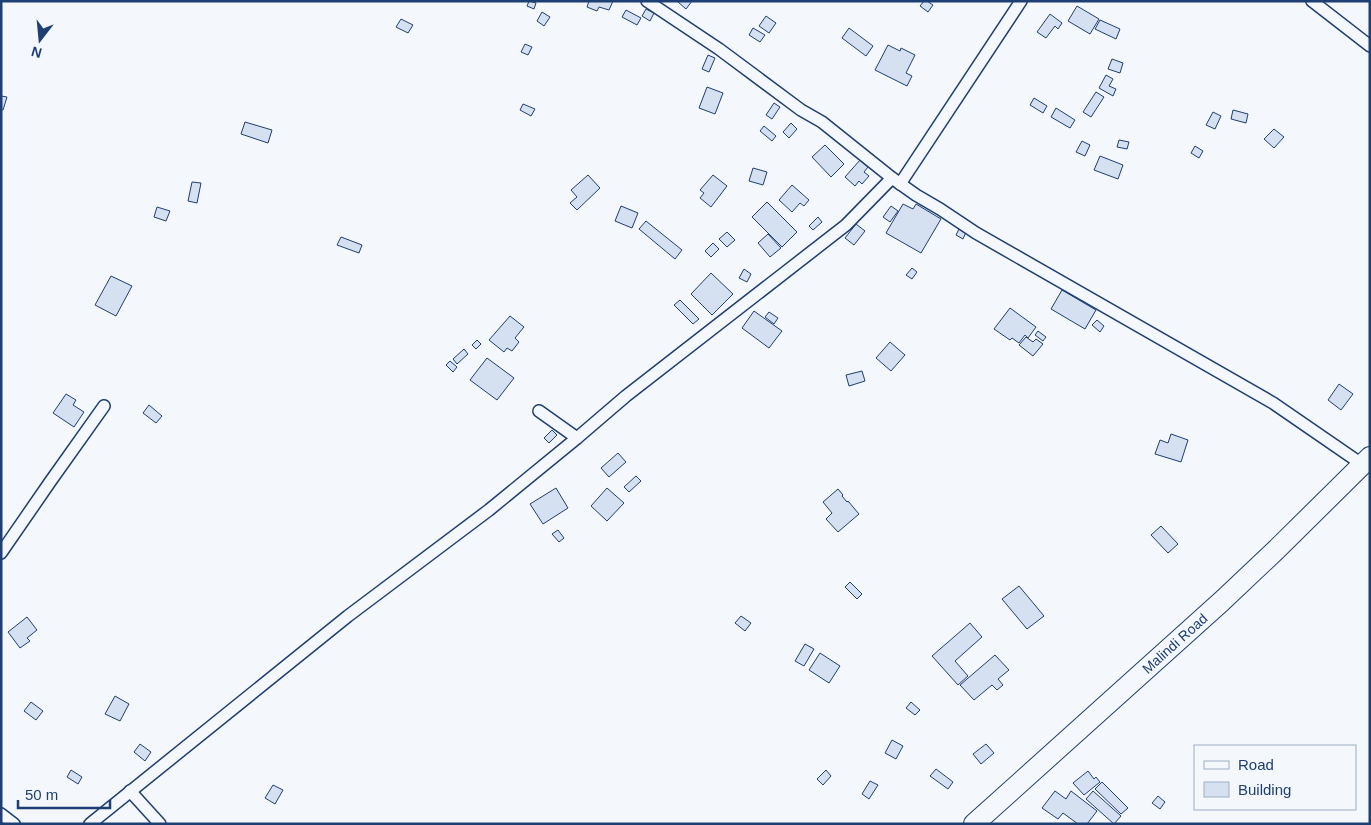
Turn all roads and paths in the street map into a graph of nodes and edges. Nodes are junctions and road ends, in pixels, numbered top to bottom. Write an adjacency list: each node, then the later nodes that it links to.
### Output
1 (647, 1): 5 (street)
2 (1021, 1): 5 (street)
3 (1312, 1): 4 (street)
4 (1370, 46)
5 (896, 181): 8 (street); 9 (street)
6 (104, 406): 10 (street)
7 (539, 411): 8 (street)
8 (577, 438): 11 (street)
9 (1368, 464): 16 (highway, Malindi Road)
10 (1, 553)
11 (130, 791): 14 (street); 15 (street)
12 (1, 814): 13 (street)
13 (14, 824)
14 (90, 824)
15 (160, 824)
16 (974, 824)

